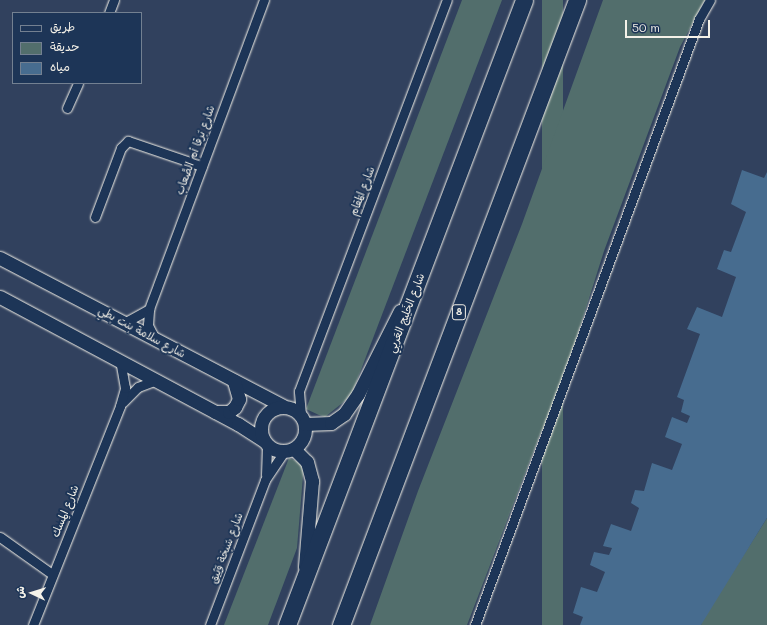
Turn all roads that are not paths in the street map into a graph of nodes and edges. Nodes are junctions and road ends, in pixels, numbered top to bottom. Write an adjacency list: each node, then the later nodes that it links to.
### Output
1 (114, 0): 7 (street)
2 (264, 0): 10 (street, شارع بَرقا أم الصَّعاب)
3 (447, 0): 21 (street, شارع المَقام)
4 (524, 0): 14 (highway, شارع الخَلِيج العَربِي)
5 (577, 0): 35 (highway, 8)
6 (710, 0): 36 (street)
7 (109, 12)
8 (78, 84): 9 (street)
9 (67, 108)
10 (202, 166): 11 (street); 15 (street, شارع بَرقا أم الصَّعاب)
11 (95, 217)
12 (0, 258): 16 (main road, شارع سلامة بنت بطي)
13 (0, 297): 18 (main road)
14 (411, 300): 25 (main road); 31 (highway, شارع الخَلِيج العَربِي)
15 (149, 309): 16 (street); 17 (street, شارع بَرقا أم الصَّعاب)
16 (124, 323): 17 (main road, شارع سلامة بنت بطي)
17 (155, 339): 20 (main road, شارع سلامة بنت بطي)
18 (120, 360): 19 (main road); 22 (street, شارع المِسك)
19 (156, 380): 22 (street, شارع المِسك); 24 (main road)
20 (234, 382): 23 (main road, شارع سلامة بنت بطي); 24 (main road)
21 (299, 391): 23 (street, شارع المَقام); 25 (street, شارع المَقام)
22 (120, 406): 30 (street, شارع المِسك)
23 (285, 406): 25 (main road); 26 (main road)
24 (215, 412): 26 (main road)
25 (303, 419): 27 (main road)
26 (266, 443): 27 (main road); 28 (street, شارع سَبخة وَثِيق)
27 (289, 450): 28 (street, شارع سَبخة وَثِيق); 31 (main road)
28 (265, 480): 33 (street, شارع سَبخة وَثِيق)
29 (0, 537): 30 (street)
30 (52, 574): 32 (street, شارع المِسك)
31 (305, 578): 34 (highway, شارع الخَلِيج العَربِي)
32 (33, 625)
33 (210, 625)
34 (287, 625)
35 (341, 625)
36 (475, 625)

